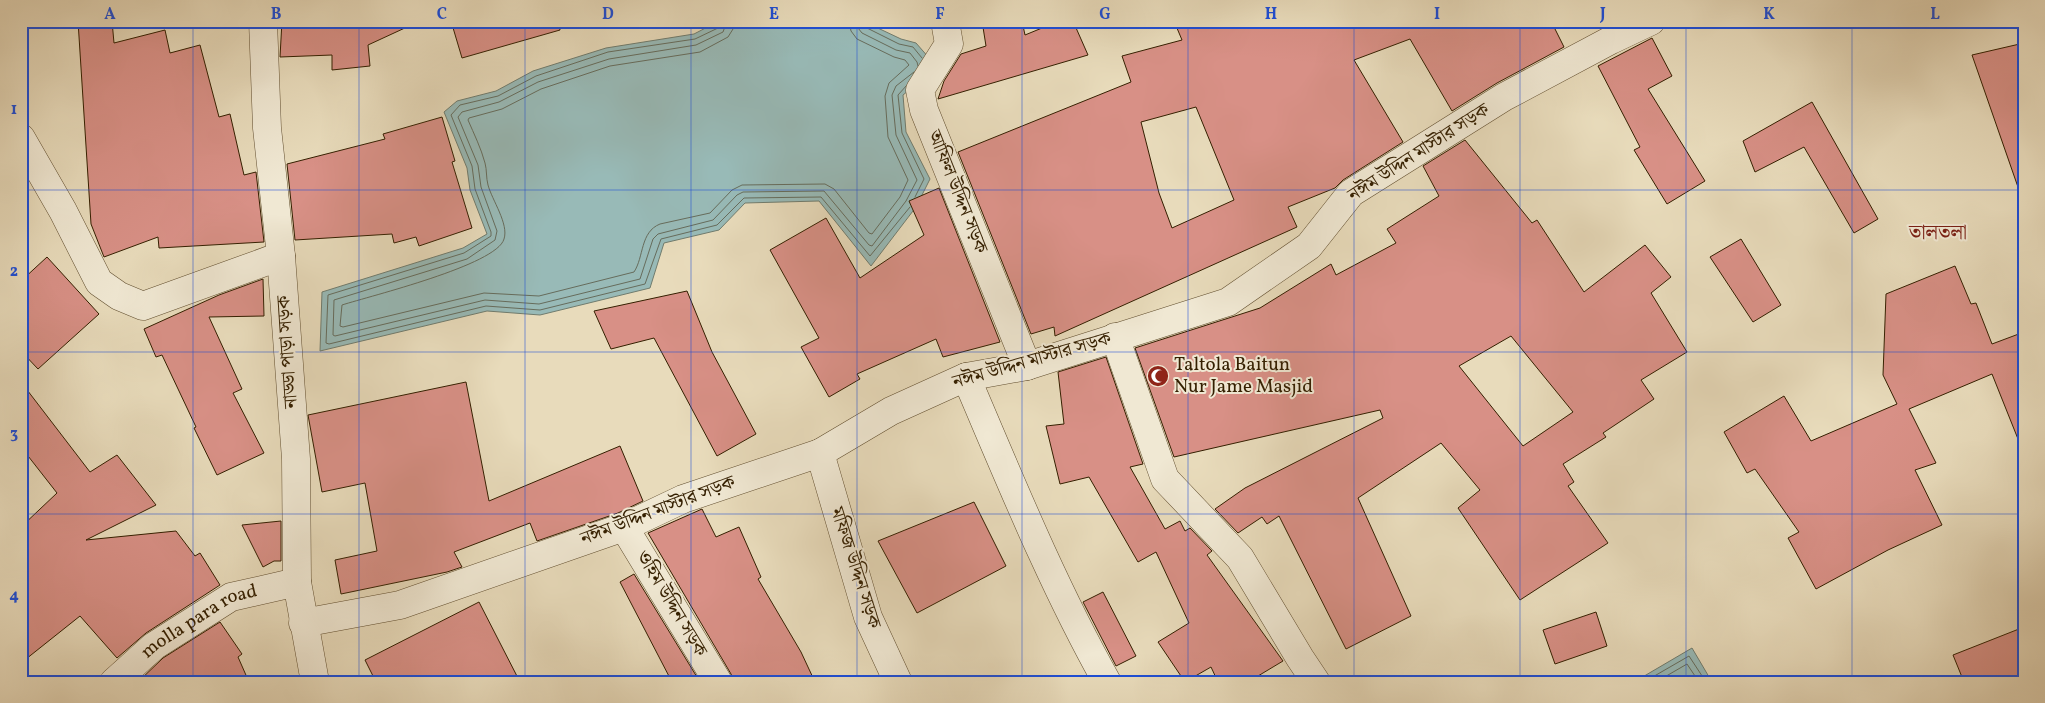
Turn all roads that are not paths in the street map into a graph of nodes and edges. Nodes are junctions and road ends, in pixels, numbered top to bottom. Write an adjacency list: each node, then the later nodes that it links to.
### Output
1 (263, 21): 5 (street, নাড্ডা পাড়া সড়ক)
2 (945, 21): 7 (street, আফিল উদ্দিন সড়ক)
3 (1651, 21): 6 (street, নঈম উদ্দিন মাস্টার সড়ক)
4 (21, 138): 5 (street)
5 (281, 256): 11 (street, নাড্ডা পাড়া সড়ক)
6 (1115, 337): 7 (street, নঈম উদ্দিন মাস্টার সড়ক); 18 (street)
7 (1027, 366): 8 (street, নঈম উদ্দিন মাস্টার সড়ক)
8 (966, 377): 9 (street, নঈম উদ্দিন মাস্টার সড়ক); 17 (street)
9 (820, 452): 10 (street, নঈম উদ্দিন মাস্টার সড়ক); 16 (street, মফিজ উদ্দিন সড়ক)
10 (624, 527): 12 (street, নঈম উদ্দিন মাস্টার সড়ক); 15 (street, ওহিম উদ্দিন সড়ক)
11 (296, 582): 12 (street, নাড্ডা পাড়া সড়ক); 13 (street, molla para road)
12 (303, 623): 14 (street, নাড্ডা পাড়া সড়ক)
13 (114, 682)
14 (315, 682)
15 (718, 682)
16 (898, 682)
17 (1107, 682)
18 (1316, 682)

